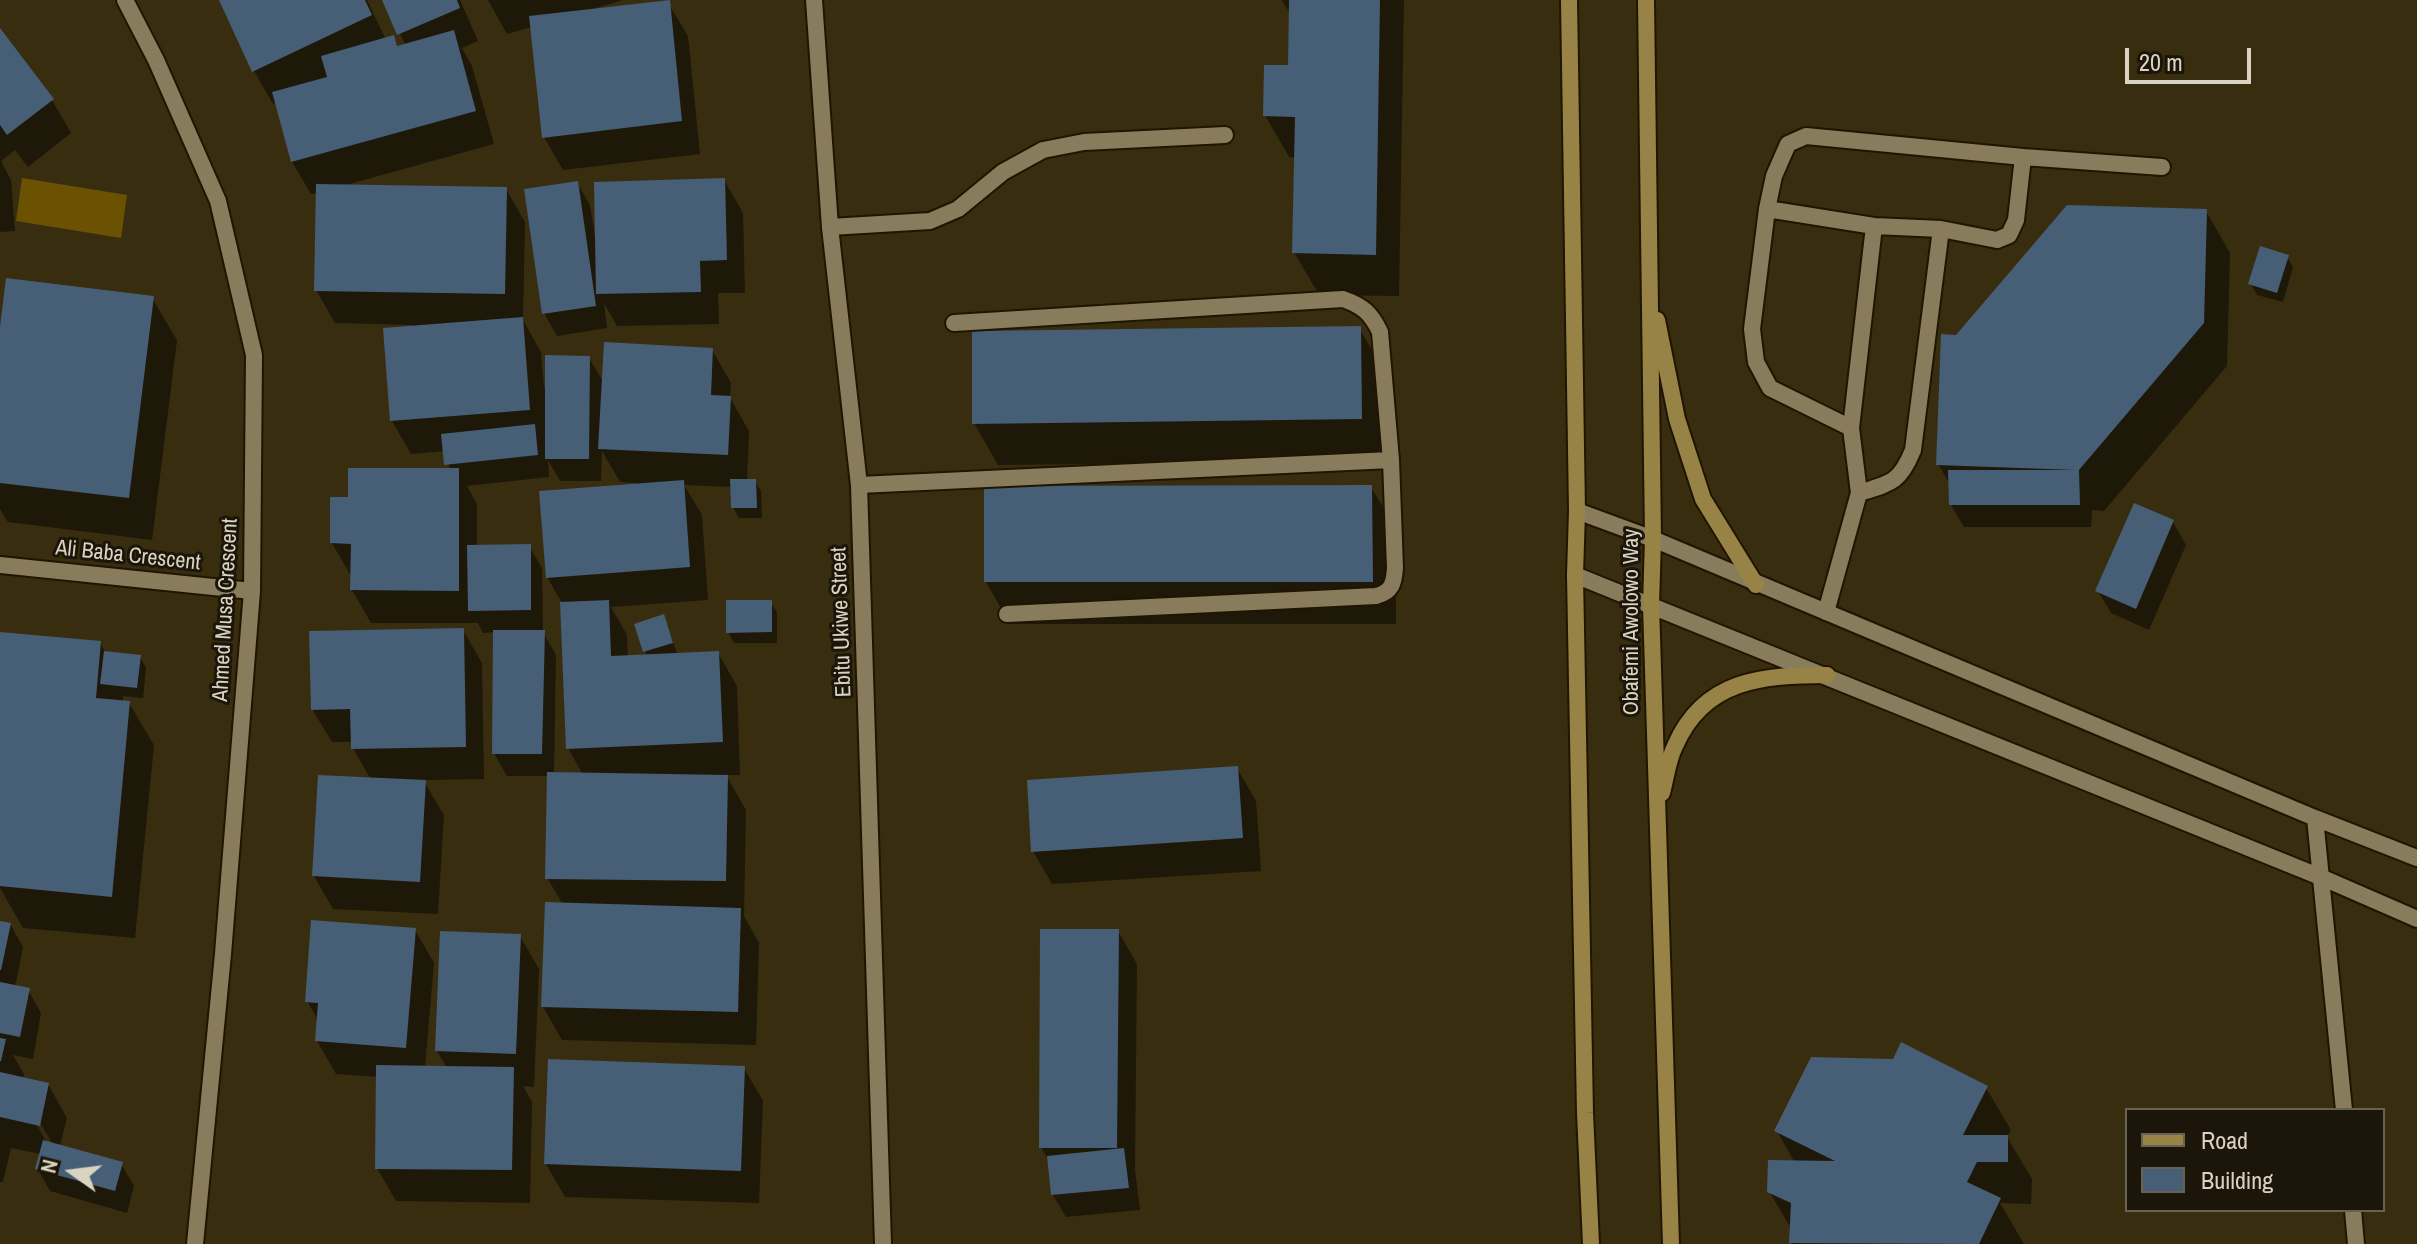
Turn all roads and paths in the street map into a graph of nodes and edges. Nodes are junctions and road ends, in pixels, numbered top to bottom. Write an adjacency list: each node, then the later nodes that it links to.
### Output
1 (125, 0): 23 (street, Ahmed Musa Crescent)
2 (814, 0): 10 (street, Ebitu Ukiwe Street)
3 (1569, 0): 18 (main road)
4 (1646, 0): 12 (main road, Obafemi Awolowo Way)
5 (1225, 135): 10 (street)
6 (2023, 157): 7 (street); 8 (street); 11 (street)
7 (2162, 167)
8 (1767, 209): 9 (street); 14 (street)
9 (1874, 226): 11 (street); 14 (street)
10 (830, 227): 16 (street, Ebitu Ukiwe Street)
11 (1941, 229): 17 (street)
12 (1648, 276): 19 (main road, Obafemi Awolowo Way); 22 (main road)
13 (954, 323): 15 (street)
14 (1851, 428): 17 (street)
15 (1391, 460): 16 (street); 26 (street)
16 (859, 485): 36 (street, Ebitu Ukiwe Street)
17 (1859, 493): 25 (street)
18 (1577, 511): 19 (street); 21 (main road)
19 (1653, 539): 22 (street); 24 (main road, Obafemi Awolowo Way)
20 (0, 565): 23 (street, Ali Baba Crescent)
21 (1575, 575): 24 (street); 37 (main road)
22 (1756, 585): 25 (street)
23 (252, 591): 35 (street, Ahmed Musa Crescent)
24 (1651, 605): 27 (street); 28 (main road, Obafemi Awolowo Way)
25 (1826, 612): 29 (street)
26 (1007, 614)
27 (1827, 675): 28 (main road); 31 (street)
28 (1657, 810): 38 (main road, Obafemi Awolowo Way)
29 (2315, 818): 30 (street); 31 (street)
30 (2417, 858)
31 (2323, 878): 32 (street); 33 (street)
32 (2417, 919)
33 (2344, 1108)
34 (2353, 1212): 39 (street)
35 (195, 1244)
36 (883, 1244)
37 (1591, 1244)
38 (1671, 1244)
39 (2356, 1244)

